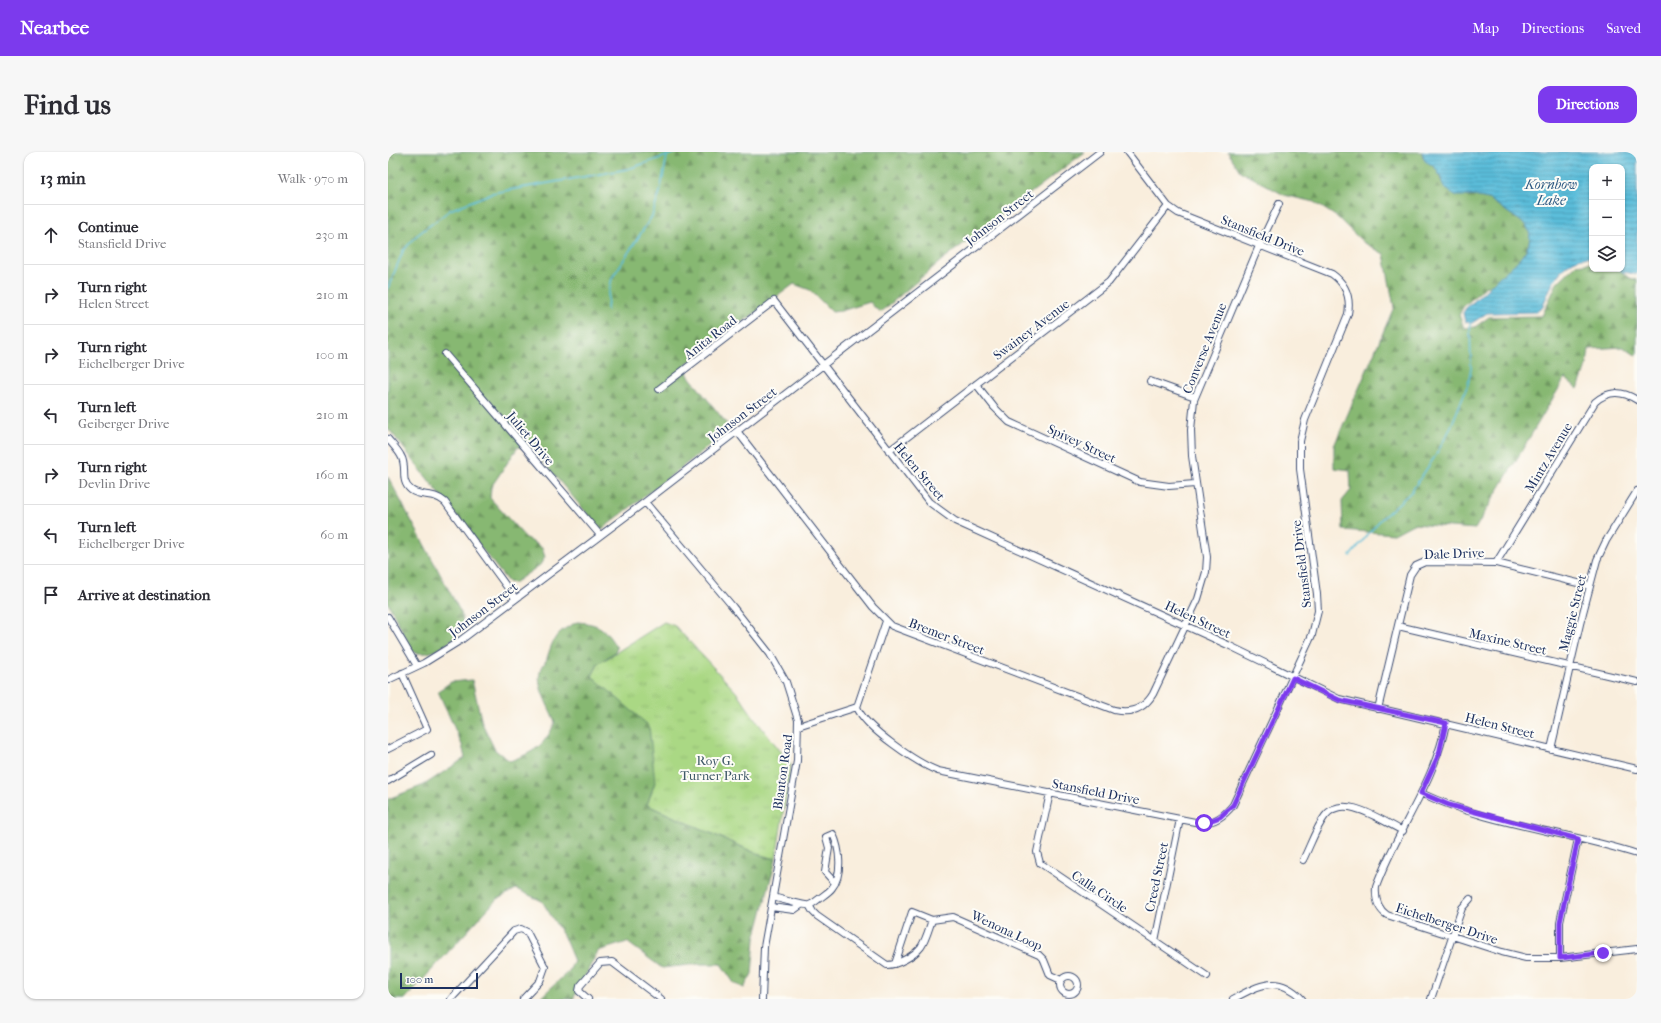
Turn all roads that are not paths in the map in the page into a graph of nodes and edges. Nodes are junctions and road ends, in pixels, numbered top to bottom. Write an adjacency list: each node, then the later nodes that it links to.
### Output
1 (1100, 152): 8 (street, Johnson Street)
2 (1126, 152): 4 (street, Stansfield Drive)
3 (1279, 204): 5 (street, Converse Avenue)
4 (1168, 206): 5 (street, Stansfield Drive); 10 (street, Swainey Avenue)
5 (1259, 246): 12 (street, Converse Avenue); 31 (street, Stansfield Drive)
6 (774, 301): 8 (street, Helen Street); 11 (street, Anita Road)
7 (445, 354): 20 (street, Juliet Drive)
8 (823, 365): 14 (street, Johnson Street); 16 (street, Helen Street)
9 (1150, 381): 12 (street)
10 (976, 384): 16 (street, Swainey Avenue); 17 (street, Spivey Street)
11 (659, 389)
12 (1196, 397): 17 (street, Converse Avenue)
13 (1637, 400): 21 (street, Mintz Avenue)
14 (737, 431): 19 (street, Johnson Street); 25 (street, Bremer Street)
15 (388, 439): 23 (street)
16 (889, 451): 26 (street, Helen Street)
17 (1195, 484): 26 (street, Converse Avenue)
18 (1637, 491): 22 (street, Maggie Street)
19 (645, 502): 20 (street, Johnson Street); 37 (street, Blanton Road)
20 (600, 535): 23 (street, Johnson Street)
21 (1496, 563): 22 (street, Dale Drive); 27 (street, Dale Drive)
22 (1590, 586): 29 (street, Maggie Street)
23 (515, 598): 28 (street, Johnson Street)
24 (388, 617): 28 (street)
25 (886, 621): 26 (street, Bremer Street); 34 (street)
26 (1185, 625): 31 (street, Helen Street)
27 (1398, 626): 29 (street, Maxine Street); 35 (street, Dale Drive)
28 (417, 666): 30 (street, Johnson Street)
29 (1570, 666): 33 (street, Maxine Street); 39 (street, Maggie Street)
30 (402, 673): 32 (street, Johnson Street); 38 (street)
31 (1293, 678): 35 (street, Helen Street); 45 (street, Stansfield Drive)
32 (388, 680)
33 (1637, 682)
34 (857, 707): 37 (street); 43 (street, Stansfield Drive)
35 (1378, 709): 36 (street, Helen Street)
36 (1446, 723): 39 (street, Helen Street); 44 (street, Eichelberger Drive)
37 (798, 726): 51 (street, Blanton Road)
38 (388, 749)
39 (1551, 749): 41 (street, Helen Street)
40 (430, 755): 42 (street)
41 (1637, 769)
42 (388, 781)
43 (1050, 793): 45 (street, Stansfield Drive); 58 (street, Calla Circle)
44 (1421, 793): 46 (street, Eichelberger Drive); 47 (street)
45 (1180, 819): 58 (street, Creed Street)
46 (1403, 831): 49 (street); 57 (street, Eichelberger Drive)
47 (1578, 839): 48 (street); 60 (street)
48 (1637, 854)
49 (1303, 860)
50 (835, 883): 50 (street); 54 (street)
51 (773, 898): 53 (street); 55 (street, Blanton Road)
52 (1470, 899): 57 (street)
53 (801, 905): 54 (street); 55 (street)
54 (809, 905): 61 (street)
55 (771, 907): 68 (street, Blanton Road)
56 (932, 920): 61 (street); 61 (street); 63 (street, Wenona Loop)
57 (1453, 936): 60 (street, Eichelberger Drive); 71 (street)
58 (1155, 941): 62 (street, Calla Circle)
59 (1637, 949): 60 (street, Eichelberger Drive)
60 (1560, 958)
61 (895, 964)
62 (1207, 976)
63 (1061, 980)
64 (451, 999): 65 (street)
65 (522, 999)
66 (588, 999): 67 (street)
67 (661, 999)
68 (762, 999)
69 (1233, 999): 70 (street)
70 (1302, 999)
71 (1431, 999)

